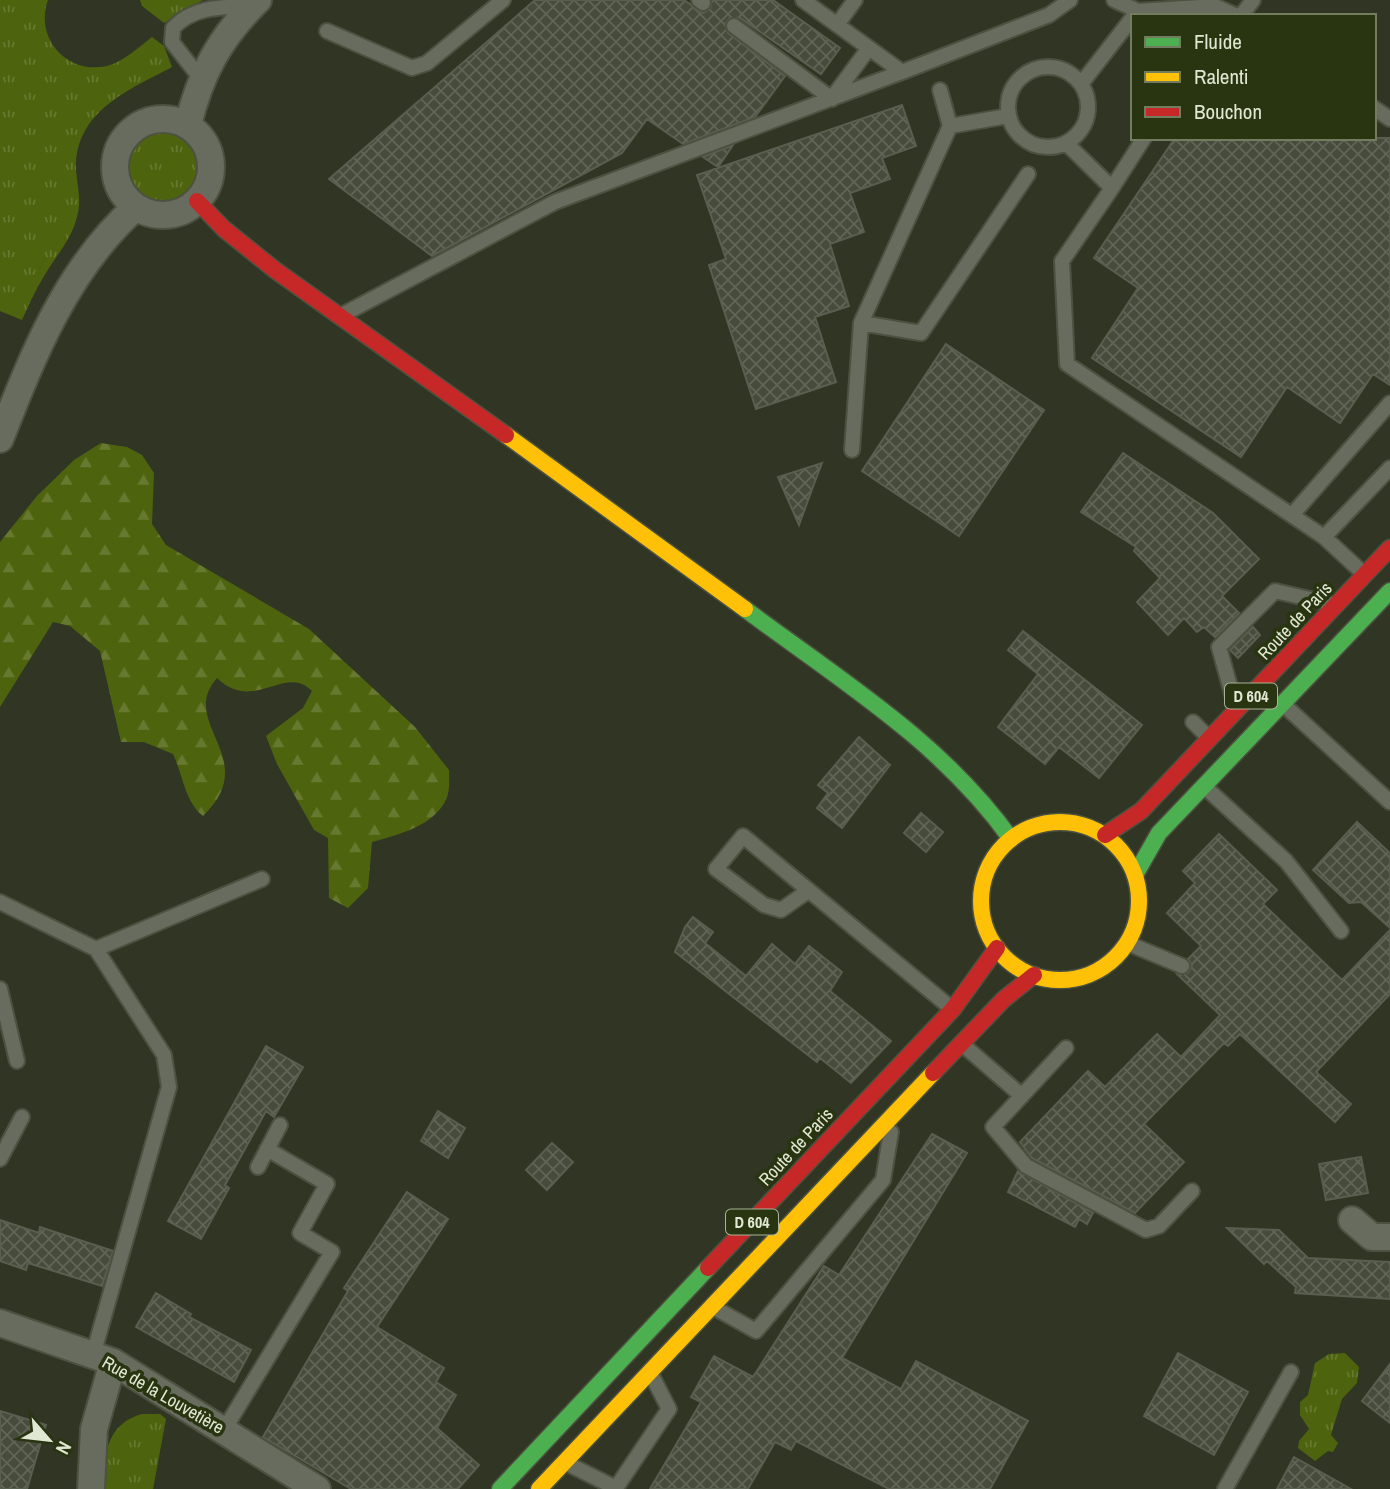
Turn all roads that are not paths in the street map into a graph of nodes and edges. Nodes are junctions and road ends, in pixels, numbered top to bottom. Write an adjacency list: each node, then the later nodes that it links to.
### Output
1 (503, 0): 15 (lane)
2 (803, 0): 13 (lane)
3 (855, 0): 13 (lane)
4 (1070, 0): 17 (lane)
5 (1114, 0): 8 (lane)
6 (1253, 0): 11 (lane)
7 (255, 3): 18 (street); 18 (lane)
8 (1134, 14)
9 (1144, 14): 10 (lane)
10 (1234, 14)
11 (1241, 14)
12 (1131, 20): 19 (lane)
13 (837, 25): 16 (lane)
14 (734, 26): 21 (lane)
15 (327, 31)
16 (869, 48): 17 (lane); 21 (lane)
17 (902, 72): 21 (lane)
18 (201, 79): 23 (street)
19 (1081, 84): 22 (lane); 26 (lane)
20 (940, 89): 24 (lane)
21 (832, 99): 31 (lane)
22 (1008, 116): 24 (lane); 26 (lane)
23 (188, 125): 29 (street); 30 (street)
24 (950, 126): 32 (lane)
25 (1142, 140): 28 (lane)
26 (1066, 143): 28 (lane)
27 (1028, 174): 32 (lane)
28 (1112, 188): 37 (lane)
29 (197, 201): 30 (street); 31 (main road)
30 (136, 207): 34 (street)
31 (340, 316): 50 (main road)
32 (861, 323): 35 (lane)
33 (1390, 404): 37 (lane)
34 (0, 439)
35 (852, 450)
36 (1390, 468): 38 (lane)
37 (1292, 515): 38 (lane)
38 (1324, 537): 40 (lane)
39 (1390, 548): 40 (main road, Route de Paris / D 604)
40 (1365, 575): 42 (main road, Route de Paris / D 604)
41 (1390, 591): 43 (main road, D 604)
42 (1336, 605): 44 (main road, Route de Paris / D 604); 44 (lane)
43 (1283, 704): 47 (main road, D 604); 48 (lane)
44 (1237, 711): 46 (main road, Route de Paris / D 604)
45 (1193, 722): 46 (lane)
46 (1210, 739): 49 (main road, Route de Paris / D 604)
47 (1205, 787): 51 (main road, D 604); 55 (lane)
48 (1390, 802)
49 (1105, 835): 50 (main road); 51 (main road)
50 (1011, 839): 57 (main road)
51 (1135, 875): 56 (main road)
52 (262, 879): 58 (lane)
53 (808, 891): 53 (lane); 62 (lane)
54 (0, 902): 58 (lane)
55 (1341, 931)
56 (1127, 943): 59 (lane); 60 (main road)
57 (997, 948): 60 (main road); 62 (main road, Route de Paris / D 604)
58 (96, 949): 78 (lane)
59 (1182, 966)
60 (1034, 975): 63 (main road, D 604)
61 (0, 989): 65 (lane)
62 (953, 1009): 85 (main road, Route de Paris / D 604)
63 (961, 1043): 66 (lane); 67 (main road, D 604)
64 (1066, 1048): 66 (lane)
65 (17, 1061)
66 (1022, 1096): 73 (lane)
67 (894, 1114): 76 (main road, D 604); 76 (lane)
68 (22, 1117): 71 (lane)
69 (280, 1125): 70 (lane)
70 (267, 1149): 72 (lane); 81 (lane)
71 (0, 1159)
72 (258, 1167)
73 (1192, 1191)
74 (1352, 1220): 75 (street)
75 (1390, 1237)
76 (712, 1307): 79 (main road, D 604)
77 (0, 1323): 78 (street, Rue de la Louvetière)
78 (103, 1359): 81 (street, Rue de la Louvetière); 83 (street)
79 (650, 1371): 82 (main road, D 604); 82 (lane)
80 (1290, 1372): 87 (lane)
81 (224, 1430): 84 (street, Rue de la Louvetière)
82 (565, 1462): 86 (main road, D 604)
83 (91, 1489)
84 (317, 1489)
85 (500, 1489)
86 (539, 1489)
87 (1224, 1489)

